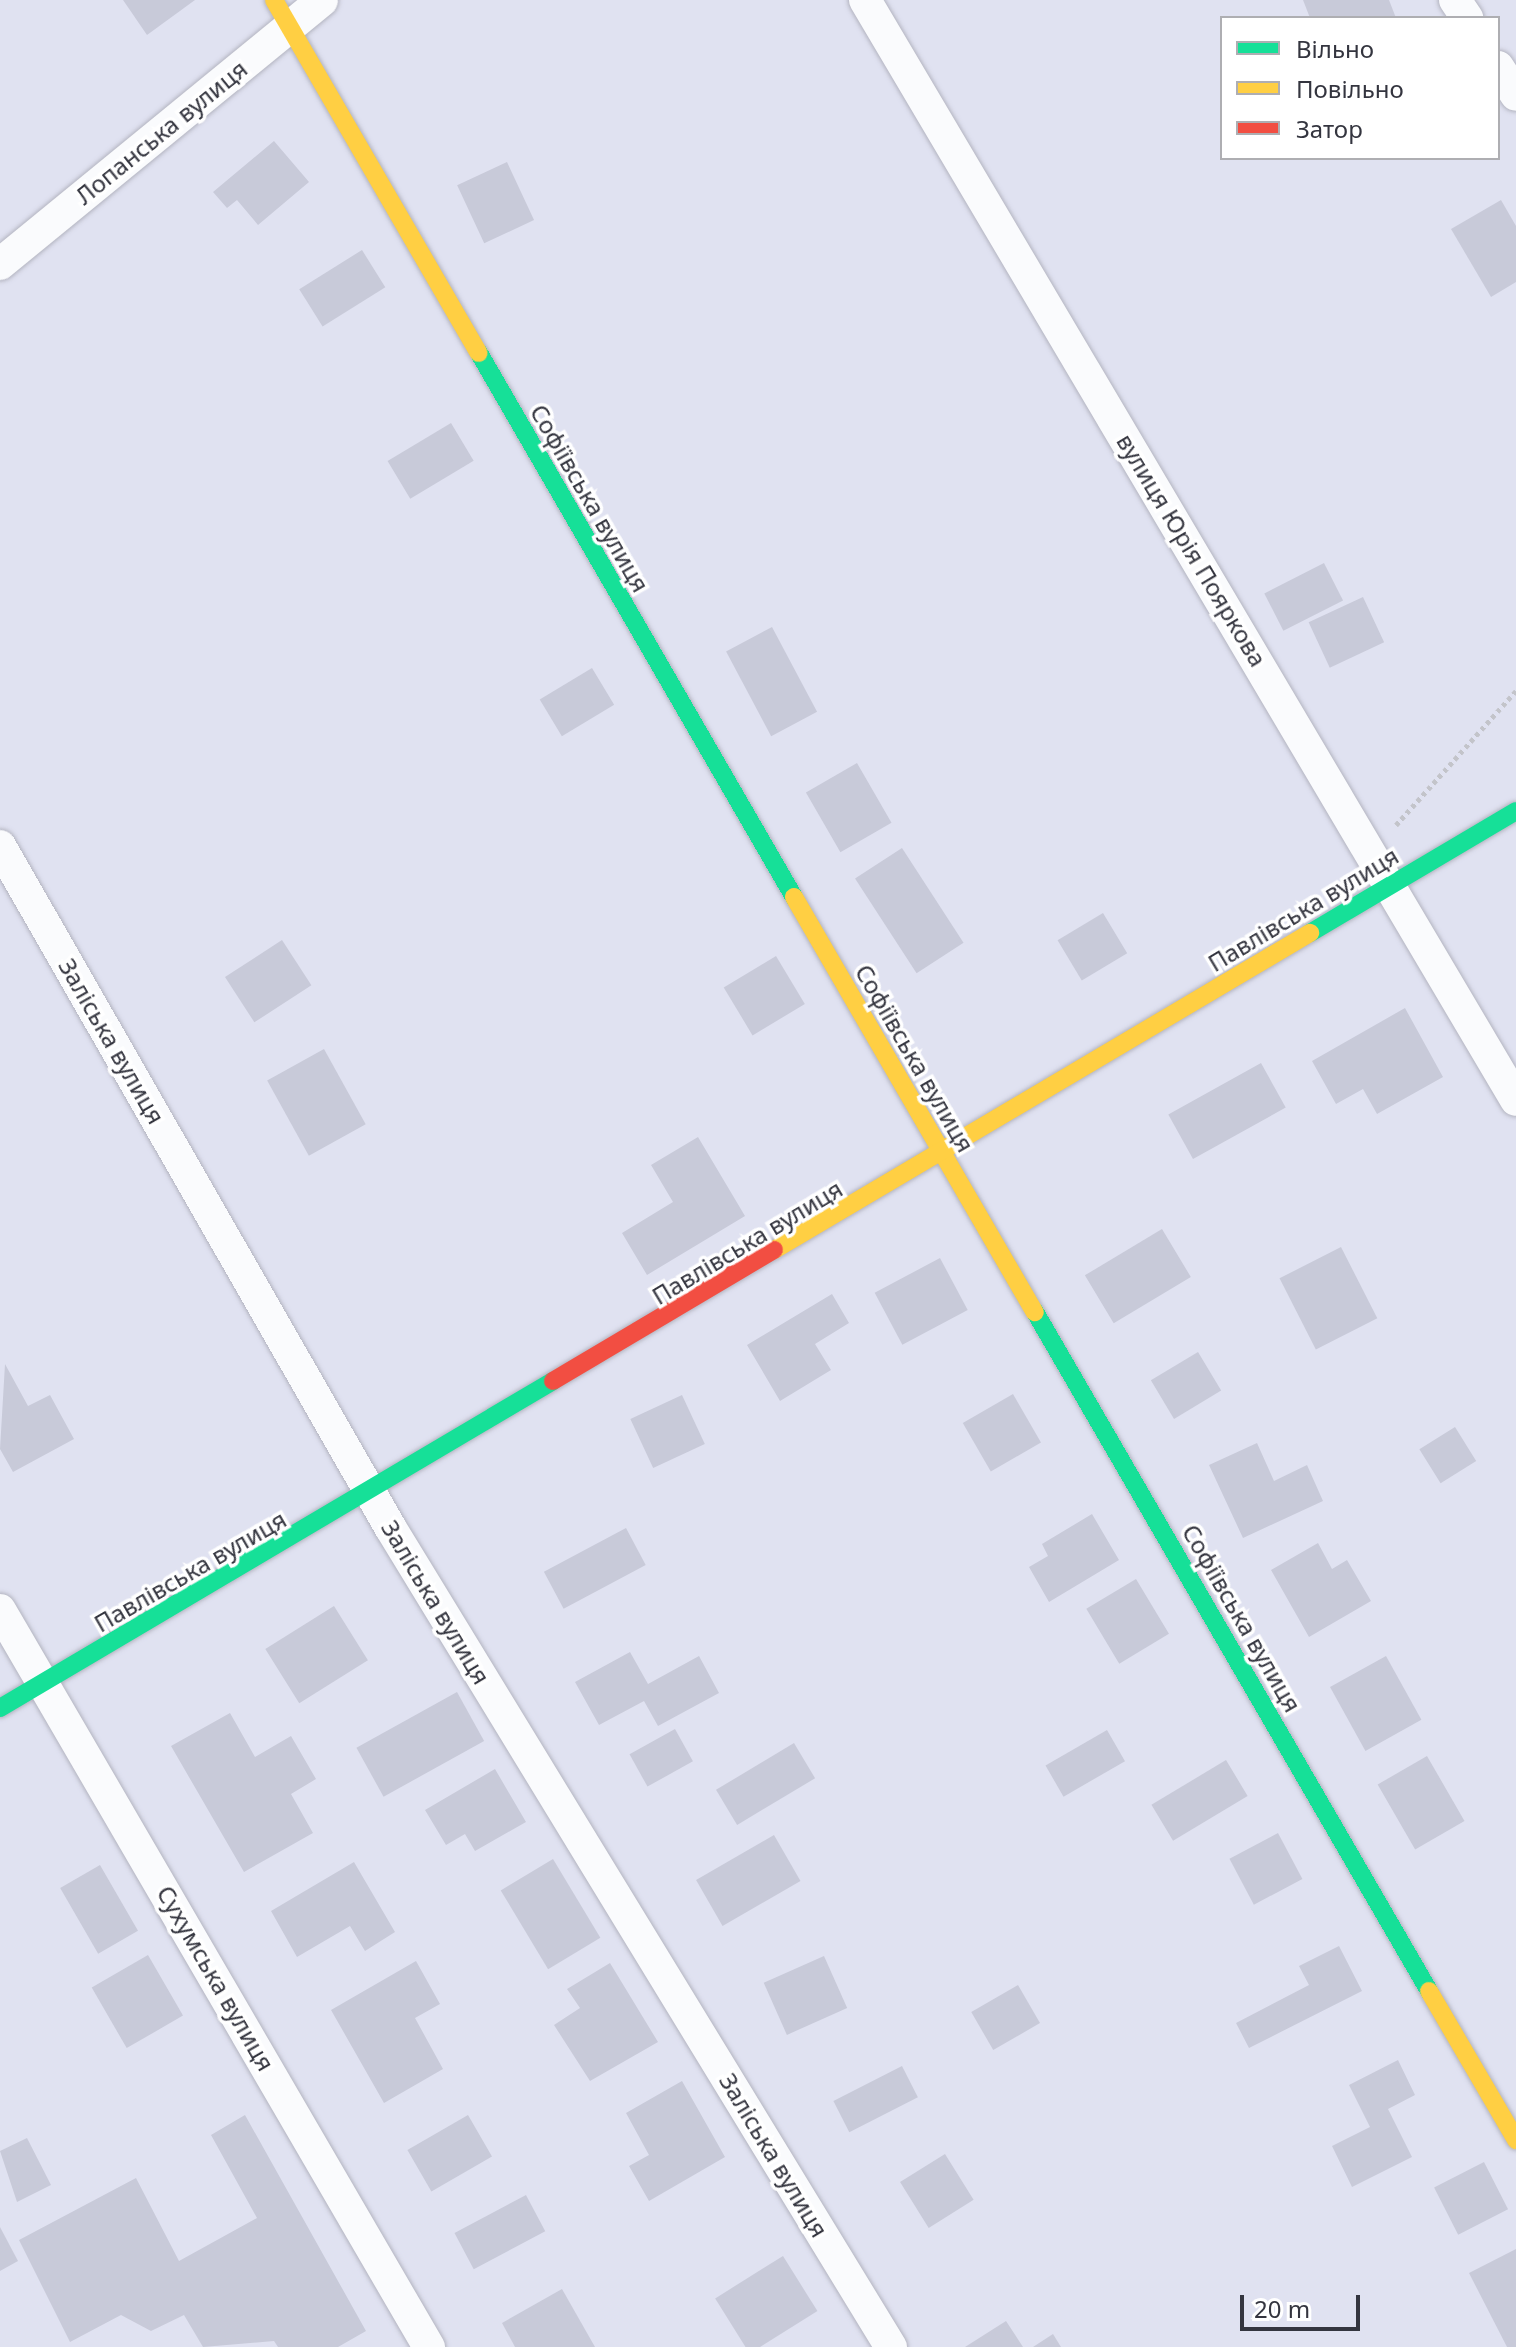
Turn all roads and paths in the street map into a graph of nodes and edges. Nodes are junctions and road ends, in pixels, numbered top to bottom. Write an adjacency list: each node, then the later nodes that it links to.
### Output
1 (322, 0): 3 (street, Лопанська вулиця)
2 (865, 0): 10 (street, вулиця Юрія Пояркова)
3 (282, 13): 6 (street, Лопанська вулиця); 13 (street, Софіївська вулиця)
4 (1500, 70): 5 (street)
5 (1516, 95)
6 (0, 264)
7 (1516, 691): 10 (path)
8 (1516, 811): 11 (street, Павлівська вулиця)
9 (0, 846): 14 (street, Заліська вулиця)
10 (1373, 853): 11 (street, вулиця Юрія Пояркова)
11 (1390, 885): 12 (street, вулиця Юрія Пояркова); 13 (street, Павлівська вулиця)
12 (1516, 1100)
13 (942, 1153): 14 (street, Павлівська вулиця); 18 (street, Софіївська вулиця)
14 (372, 1494): 16 (street, Павлівська вулиця); 20 (street, Заліська вулиця)
15 (0, 1610): 16 (street, Сухумська вулиця)
16 (45, 1682): 17 (street, Павлівська вулиця); 19 (street, Сухумська вулиця)
17 (0, 1708)
18 (1516, 2140)
19 (429, 2347)
20 (891, 2347)

